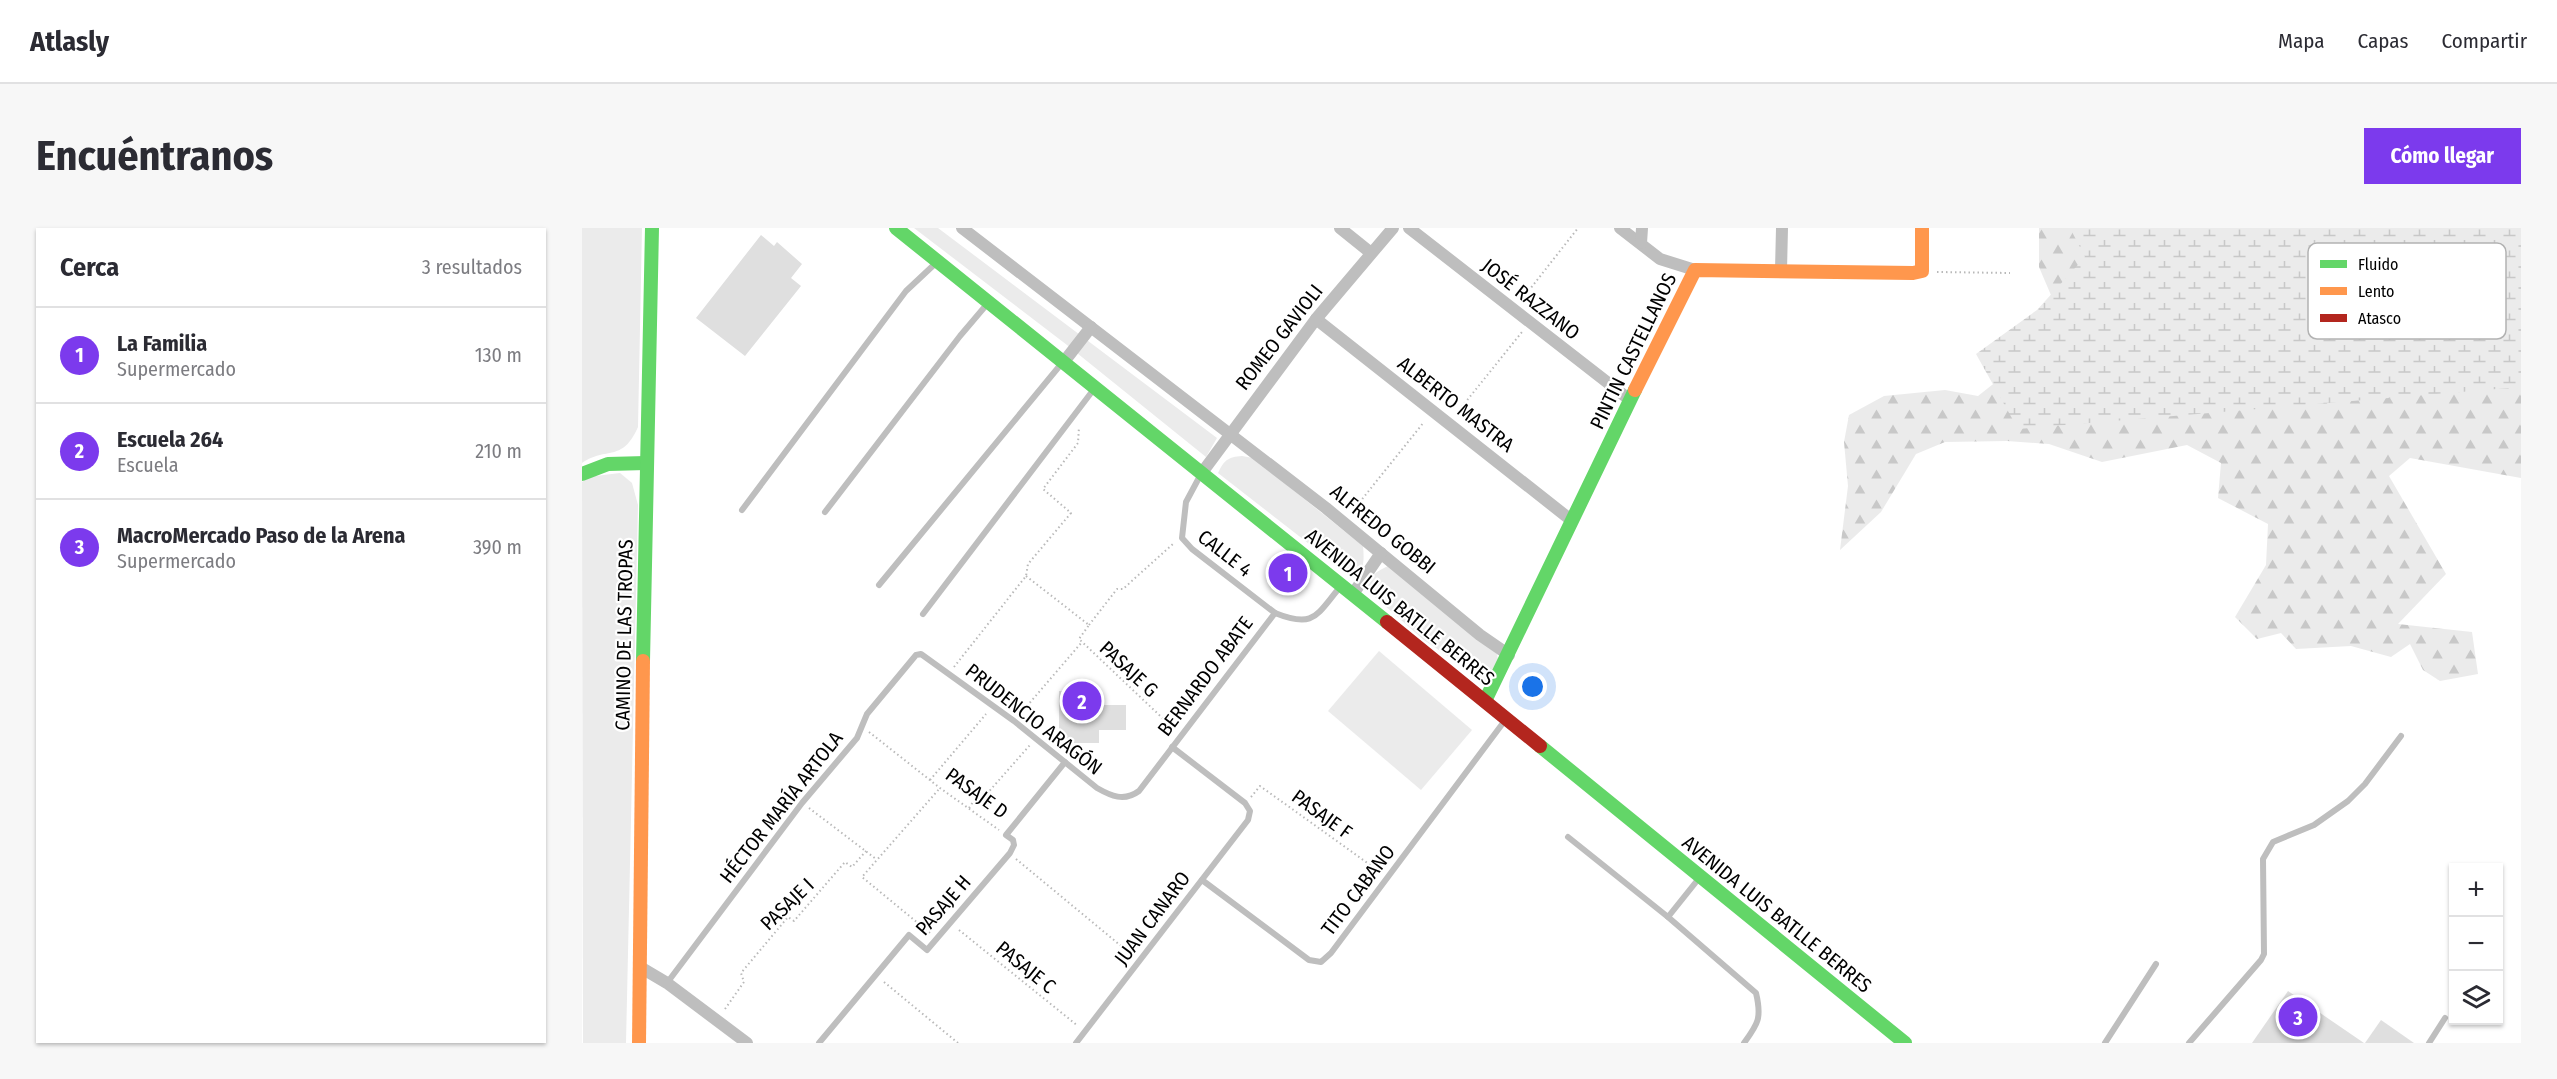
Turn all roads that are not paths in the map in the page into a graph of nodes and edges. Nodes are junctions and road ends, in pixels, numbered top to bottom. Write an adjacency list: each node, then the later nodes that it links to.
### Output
1 (652, 228): 23 (main road, CAMINO DE LAS TROPAS)
2 (896, 228): 13 (main road, AVENIDA LUIS BATLLE BERRES)
3 (963, 228): 18 (street, ALFREDO GOBBI)
4 (1340, 228): 12 (street)
5 (1393, 228): 12 (street, ROMEO GAVIOLI)
6 (1409, 228): 21 (street, JOSÉ RAZZANO)
7 (1620, 228): 11 (street)
8 (1642, 228): 11 (street)
9 (1782, 228): 15 (street)
10 (1922, 228): 15 (main road, PINTIN CASTELLANOS)
11 (1641, 243): 14 (street)
12 (1371, 253): 17 (street, ROMEO GAVIOLI)
13 (937, 262): 16 (main road, AVENIDA LUIS BATLLE BERRES); 26 (lane)
14 (1695, 270): 15 (main road, PINTIN CASTELLANOS); 21 (main road, PINTIN CASTELLANOS)
15 (1781, 270)
16 (988, 303): 19 (main road, AVENIDA LUIS BATLLE BERRES); 27 (lane)
17 (1316, 319): 22 (street, ROMEO GAVIOLI); 28 (street, ALBERTO MASTRA)
18 (1091, 327): 19 (street); 22 (street, ALFREDO GOBBI)
19 (1063, 363): 20 (main road, AVENIDA LUIS BATLLE BERRES); 30 (lane)
20 (1094, 388): 25 (main road, AVENIDA LUIS BATLLE BERRES); 33 (lane)
21 (1630, 400): 28 (main road, PINTIN CASTELLANOS)
22 (1231, 435): 25 (street, ROMEO GAVIOLI); 29 (street, ALFREDO GOBBI)
23 (646, 463): 24 (main road); 48 (main road, CAMINO DE LAS TROPAS)
24 (582, 474)
25 (1201, 474): 31 (main road, AVENIDA LUIS BATLLE BERRES); 32 (lane, CALLE 4)
26 (742, 510)
27 (825, 512)
28 (1571, 520): 35 (main road, PINTIN CASTELLANOS)
29 (1381, 553): 31 (street); 35 (street, ALFREDO GOBBI)
30 (879, 585)
31 (1347, 590): 32 (lane, BERNARDO ABATE); 36 (main road, AVENIDA LUIS BATLLE BERRES)
32 (1275, 613): 39 (lane, BERNARDO ABATE)
33 (923, 614)
34 (921, 654): 40 (lane, PRUDENCIO ARAGÓN); 49 (lane, HÉCTOR MARÍA ARTOLA)
35 (1509, 655): 36 (main road, PINTIN CASTELLANOS)
36 (1485, 701): 37 (main road, AVENIDA LUIS BATLLE BERRES)
37 (1507, 719): 44 (main road, AVENIDA LUIS BATLLE BERRES); 45 (lane, TITO CABANO)
38 (2401, 736): 58 (lane)
39 (1172, 747): 41 (lane, BERNARDO ABATE); 45 (lane, JUAN CANARO)
40 (1065, 762): 41 (lane, PRUDENCIO ARAGÓN); 43 (lane, PASAJE D)
41 (1132, 796)
42 (1568, 837): 46 (lane)
43 (1010, 853): 53 (lane, PASAJE H)
44 (1701, 877): 46 (lane); 56 (main road, AVENIDA LUIS BATLLE BERRES)
45 (1202, 880): 54 (lane, JUAN CANARO)
46 (1668, 917): 55 (lane)
47 (2156, 964): 57 (lane)
48 (640, 967): 49 (street); 51 (main road, CAMINO DE LAS TROPAS)
49 (667, 983): 52 (street)
50 (2445, 1018): 59 (lane)
51 (639, 1043)
52 (747, 1043)
53 (819, 1043)
54 (1076, 1043)
55 (1744, 1043)
56 (1905, 1043)
57 (2105, 1043)
58 (2189, 1043)
59 (2429, 1043)

